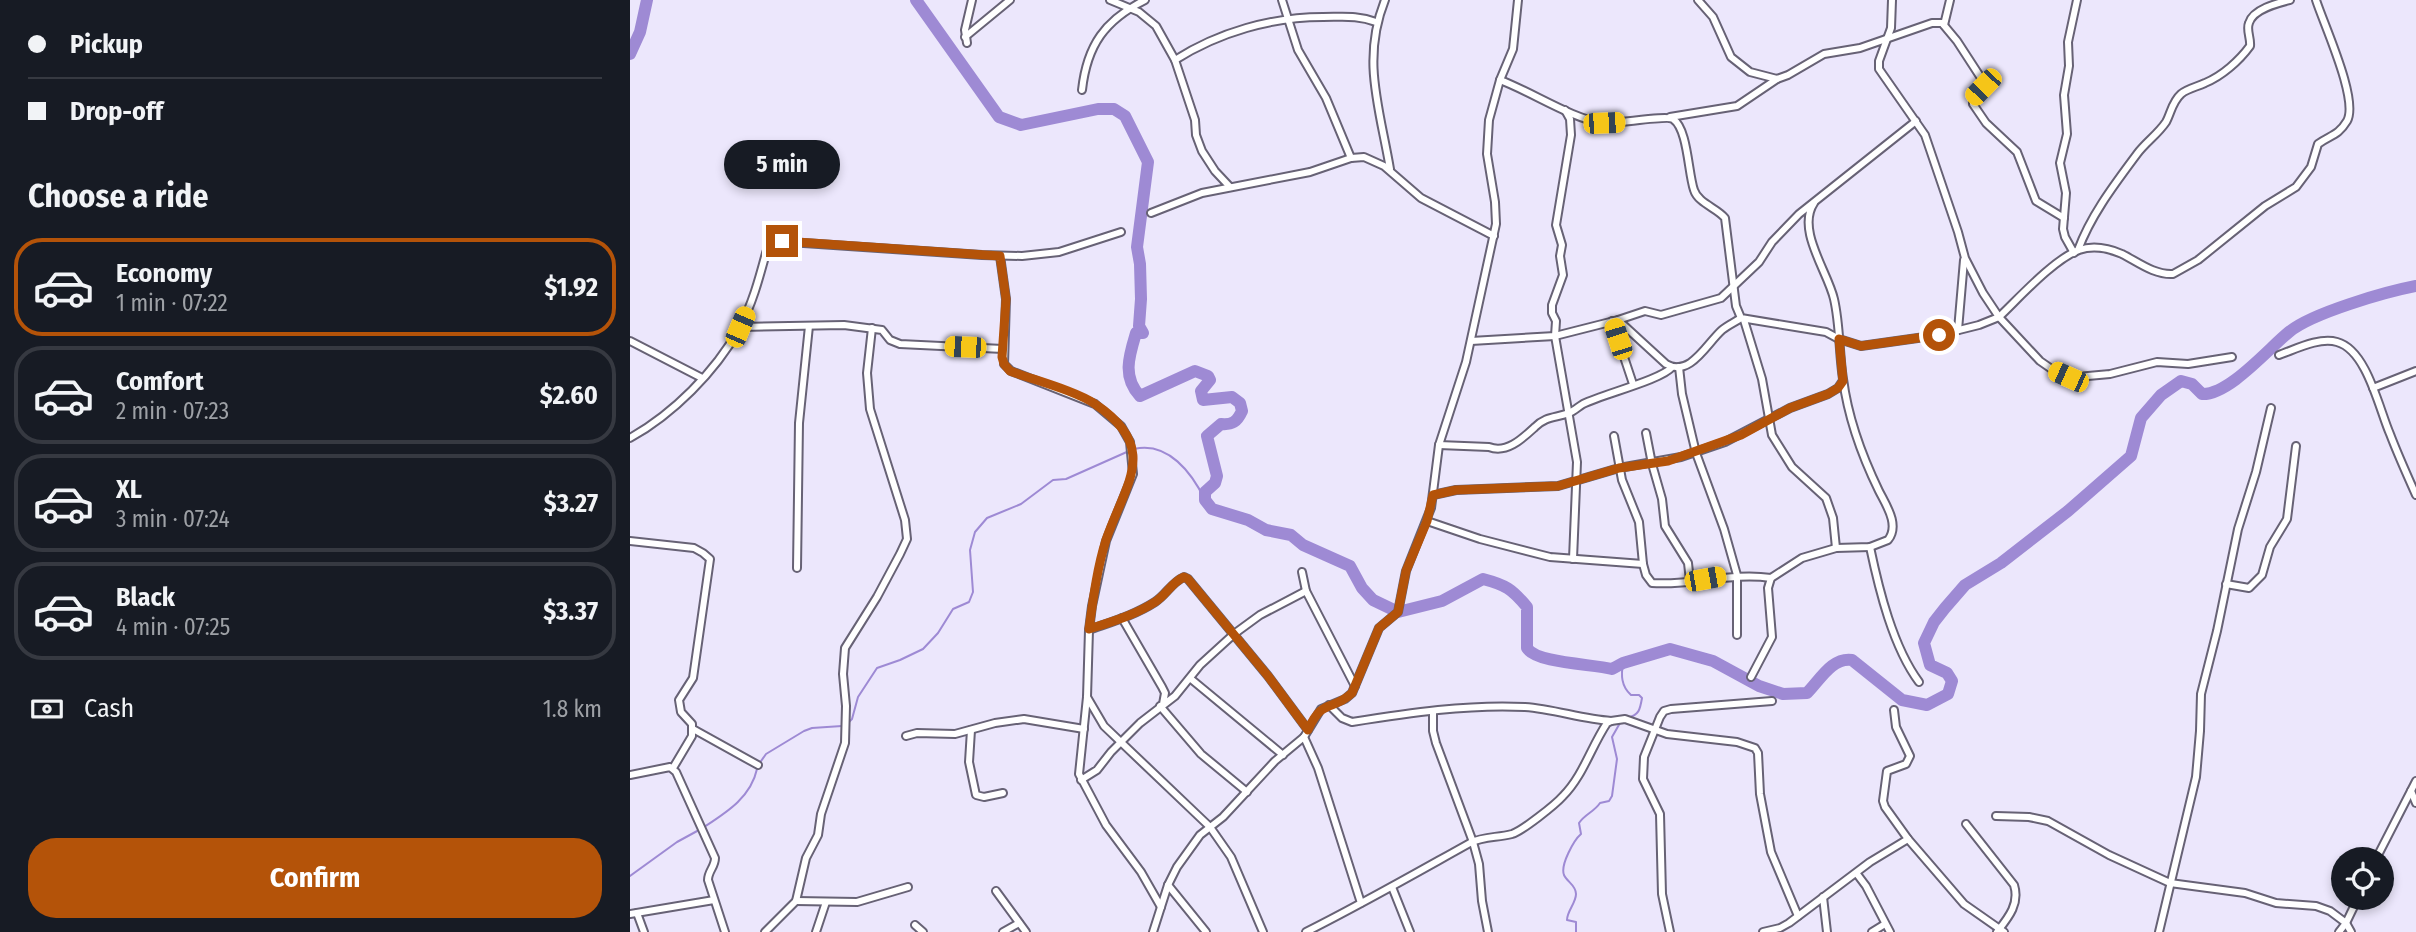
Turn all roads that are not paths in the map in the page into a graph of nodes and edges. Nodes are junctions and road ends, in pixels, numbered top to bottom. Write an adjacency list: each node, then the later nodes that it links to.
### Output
1 (972, 0): 2 (street)
2 (1010, 0)
3 (1110, 0): 14 (street)
4 (1145, 0): 14 (street)
5 (1282, 0): 15 (street)
6 (1385, 0): 16 (street)
7 (1518, 0): 21 (street)
8 (1698, 0): 20 (street)
9 (1892, 0): 18 (street)
10 (1950, 0): 17 (street)
11 (2077, 0): 31 (street)
12 (2290, 0): 34 (street)
13 (2316, 0): 34 (street)
14 (1129, 8): 19 (street); 22 (street)
15 (1288, 18): 16 (street); 19 (street); 26 (street)
16 (1376, 22): 27 (street)
17 (1944, 25): 18 (street); 31 (street)
18 (1889, 37): 20 (street); 25 (street)
19 (1175, 60): 28 (street)
20 (1777, 79): 24 (street)
21 (1500, 80): 23 (street); 33 (street)
22 (1082, 90)
23 (1565, 110): 24 (street); 45 (street)
24 (1669, 118): 37 (street)
25 (1916, 121): 29 (street); 36 (street)
26 (1351, 158): 27 (street); 28 (street)
27 (1391, 171): 33 (street)
28 (1230, 187): 30 (street)
29 (1814, 203): 37 (street); 46 (street)
30 (1151, 213)
31 (2064, 218): 34 (street)
32 (1121, 232): 35 (street)
33 (1494, 236): 48 (street)
34 (2076, 252): 38 (street)
35 (1000, 256): 42 (street); 49 (street)
36 (1965, 258): 38 (street); 44 (street)
37 (1734, 286): 39 (street); 40 (street)
38 (1998, 317): 44 (street); 51 (street)
39 (1743, 319): 46 (street); 52 (street); 60 (street)
40 (1615, 321): 45 (street); 52 (street); 56 (street)
41 (809, 326): 42 (street); 43 (street); 78 (street)
42 (740, 327): 54 (street)
43 (872, 328): 49 (street); 131 (street)
44 (1958, 330): 46 (street)
45 (1555, 336): 48 (street); 59 (street)
46 (1839, 339): 55 (street)
47 (630, 341): 54 (street)
48 (1471, 341): 64 (street)
49 (1003, 349): 86 (street)
50 (2279, 355): 57 (street)
51 (2232, 357)
52 (1675, 367): 56 (street); 66 (street)
53 (2416, 371): 57 (street)
54 (702, 379): 63 (street)
55 (1843, 381): 60 (street); 74 (street)
56 (1633, 384): 59 (street)
57 (2373, 388): 71 (street)
58 (2271, 408): 83 (street)
59 (1570, 413): 64 (street); 69 (street)
60 (1768, 420): 66 (street); 75 (street)
61 (1646, 433): 67 (street)
62 (1614, 436): 68 (street)
63 (630, 438)
64 (1439, 445): 70 (street)
65 (2296, 446): 83 (street)
66 (1696, 453): 67 (street); 80 (street)
67 (1652, 464): 68 (street); 82 (street)
68 (1619, 468): 69 (street); 77 (street)
69 (1578, 480): 70 (street); 76 (street)
70 (1433, 495): 72 (street)
71 (2416, 495)
72 (1427, 521): 76 (street); 92 (street)
73 (630, 541): 100 (street)
74 (1870, 547): 75 (street); 91 (street)
75 (1836, 548): 81 (street)
76 (1573, 559): 77 (street)
77 (1643, 564): 82 (street)
78 (797, 568)
79 (1302, 572): 84 (street)
80 (1737, 575): 81 (street); 82 (street); 88 (street)
81 (1771, 578): 89 (street)
82 (1690, 581)
83 (2226, 584): 124 (street)
84 (1306, 591): 87 (street); 92 (street)
85 (1122, 618): 86 (street); 87 (street); 95 (street)
86 (1089, 629): 93 (street)
87 (1234, 634): 90 (street); 104 (street)
88 (1737, 635)
89 (1751, 677)
90 (1191, 679): 95 (street); 107 (street)
91 (1919, 682)
92 (1355, 686): 96 (street)
93 (1087, 697): 101 (street); 106 (street)
94 (1772, 701): 103 (street)
95 (1162, 705): 106 (street); 114 (street)
96 (1329, 705): 98 (street); 104 (street)
97 (1894, 710): 120 (street)
98 (1433, 711): 99 (street); 121 (street)
99 (1611, 720): 103 (street); 121 (street)
100 (693, 729): 108 (street); 109 (street)
101 (1084, 729): 102 (street); 111 (street)
102 (971, 730): 105 (street); 115 (street)
103 (1655, 731): 137 (street); 156 (street)
104 (1306, 734): 107 (street); 133 (street)
105 (906, 736)
106 (1122, 741): 111 (street); 119 (street)
107 (1283, 755): 114 (street)
108 (758, 765)
109 (673, 768): 110 (street); 130 (street)
110 (630, 775)
111 (1081, 780): 134 (street)
112 (2416, 781): 113 (street)
113 (2411, 791): 116 (street); 122 (street)
114 (1247, 792): 119 (street)
115 (1003, 793)
116 (2416, 803)
117 (1996, 816): 124 (street)
118 (1966, 824): 142 (street)
119 (1210, 827): 125 (street); 152 (street)
120 (1908, 839): 123 (street); 142 (street)
121 (1473, 842): 127 (street); 155 (street)
122 (2382, 847)
123 (1857, 874): 129 (street); 140 (street)
124 (2170, 883): 139 (street); 161 (street)
125 (1168, 885): 134 (street); 151 (street)
126 (908, 887): 132 (street)
127 (1392, 887): 133 (street); 154 (street)
128 (996, 891): 138 (street)
129 (1823, 897): 137 (street); 158 (street)
130 (714, 900): 136 (street); 144 (street)
131 (796, 901): 132 (street); 145 (street)
132 (826, 902): 146 (street)
133 (1361, 903): 153 (street)
134 (1161, 907): 150 (street)
135 (2352, 910): 139 (street)
136 (633, 914): 143 (street)
137 (1798, 916): 157 (street)
138 (1019, 923): 148 (street); 149 (street)
139 (2346, 923): 162 (street); 163 (street)
140 (1885, 924): 159 (street); 160 (street)
141 (915, 925): 147 (street)
142 (2000, 931)
143 (644, 932)
144 (725, 932)
145 (765, 932)
146 (816, 932)
147 (923, 932)
148 (1003, 932)
149 (1026, 932)
150 (1153, 932)
151 (1206, 932)
152 (1263, 932)
153 (1306, 932)
154 (1410, 932)
155 (1488, 932)
156 (1670, 932)
157 (1763, 932)
158 (1827, 932)
159 (1872, 932)
160 (1890, 932)
161 (2159, 932)
162 (2339, 932)
163 (2351, 932)

